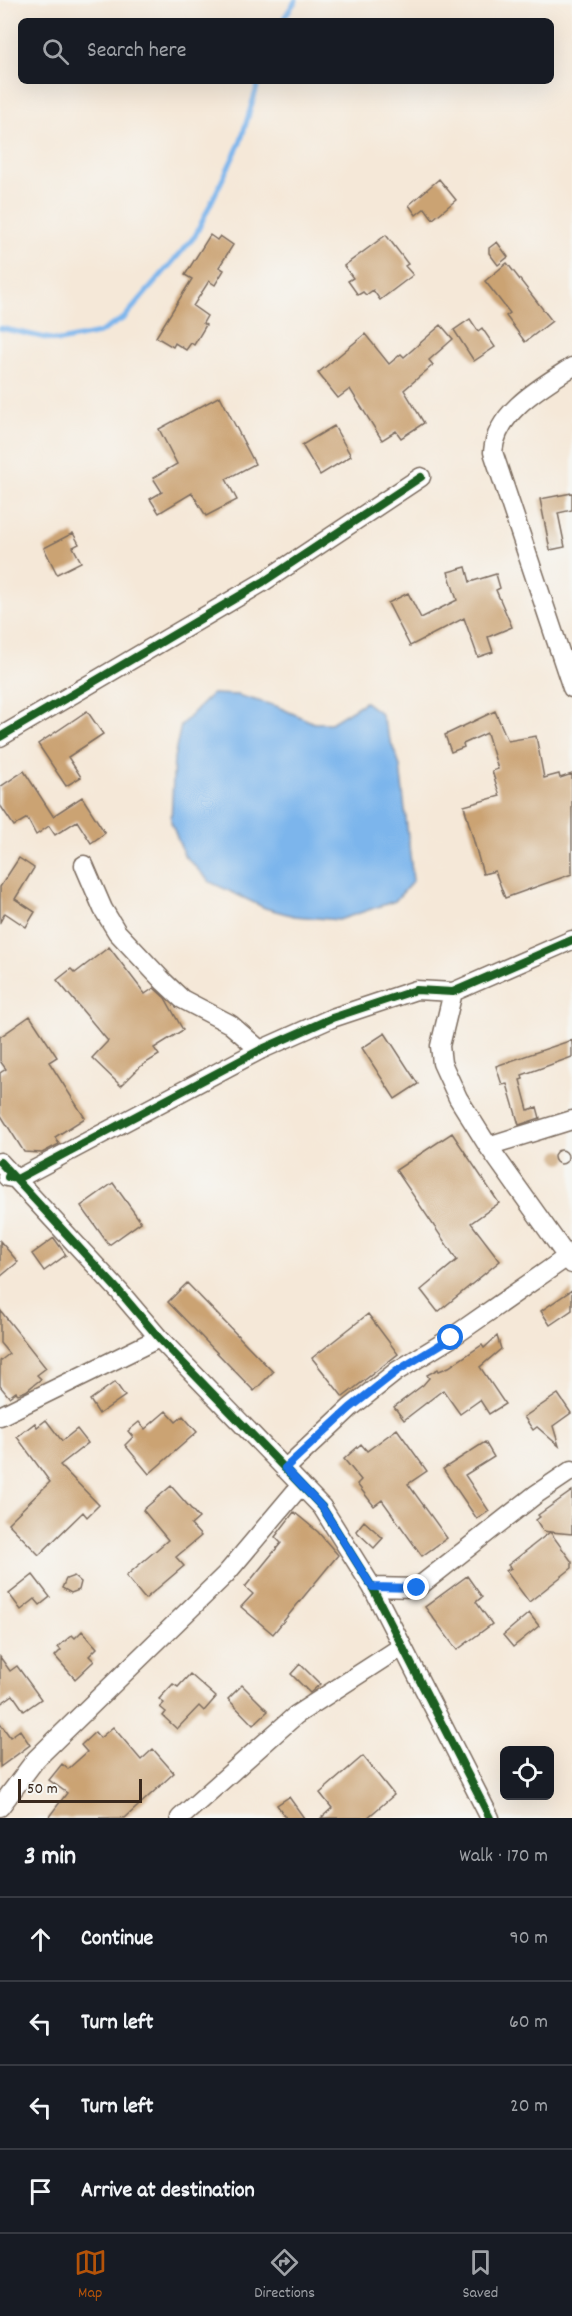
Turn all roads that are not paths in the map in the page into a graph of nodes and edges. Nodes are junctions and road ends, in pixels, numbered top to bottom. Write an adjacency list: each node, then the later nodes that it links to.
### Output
1 (572, 367): 3 (street)
2 (421, 477): 4 (street)
3 (572, 688)
4 (0, 737)
5 (84, 865): 8 (street)
6 (572, 940): 7 (street)
7 (453, 992): 8 (street); 10 (street)
8 (260, 1050): 12 (street)
9 (572, 1120): 10 (street)
10 (488, 1146): 13 (street)
11 (0, 1162): 12 (street)
12 (8, 1177): 14 (street)
13 (569, 1261): 16 (street)
14 (159, 1338): 15 (street); 16 (street)
15 (0, 1416)
16 (285, 1468): 18 (street)
17 (572, 1470): 19 (street)
18 (301, 1485): 19 (street); 21 (street)
19 (372, 1587): 20 (street)
20 (401, 1647): 22 (street); 23 (street)
21 (0, 1807)
22 (180, 1818)
23 (490, 1818)

